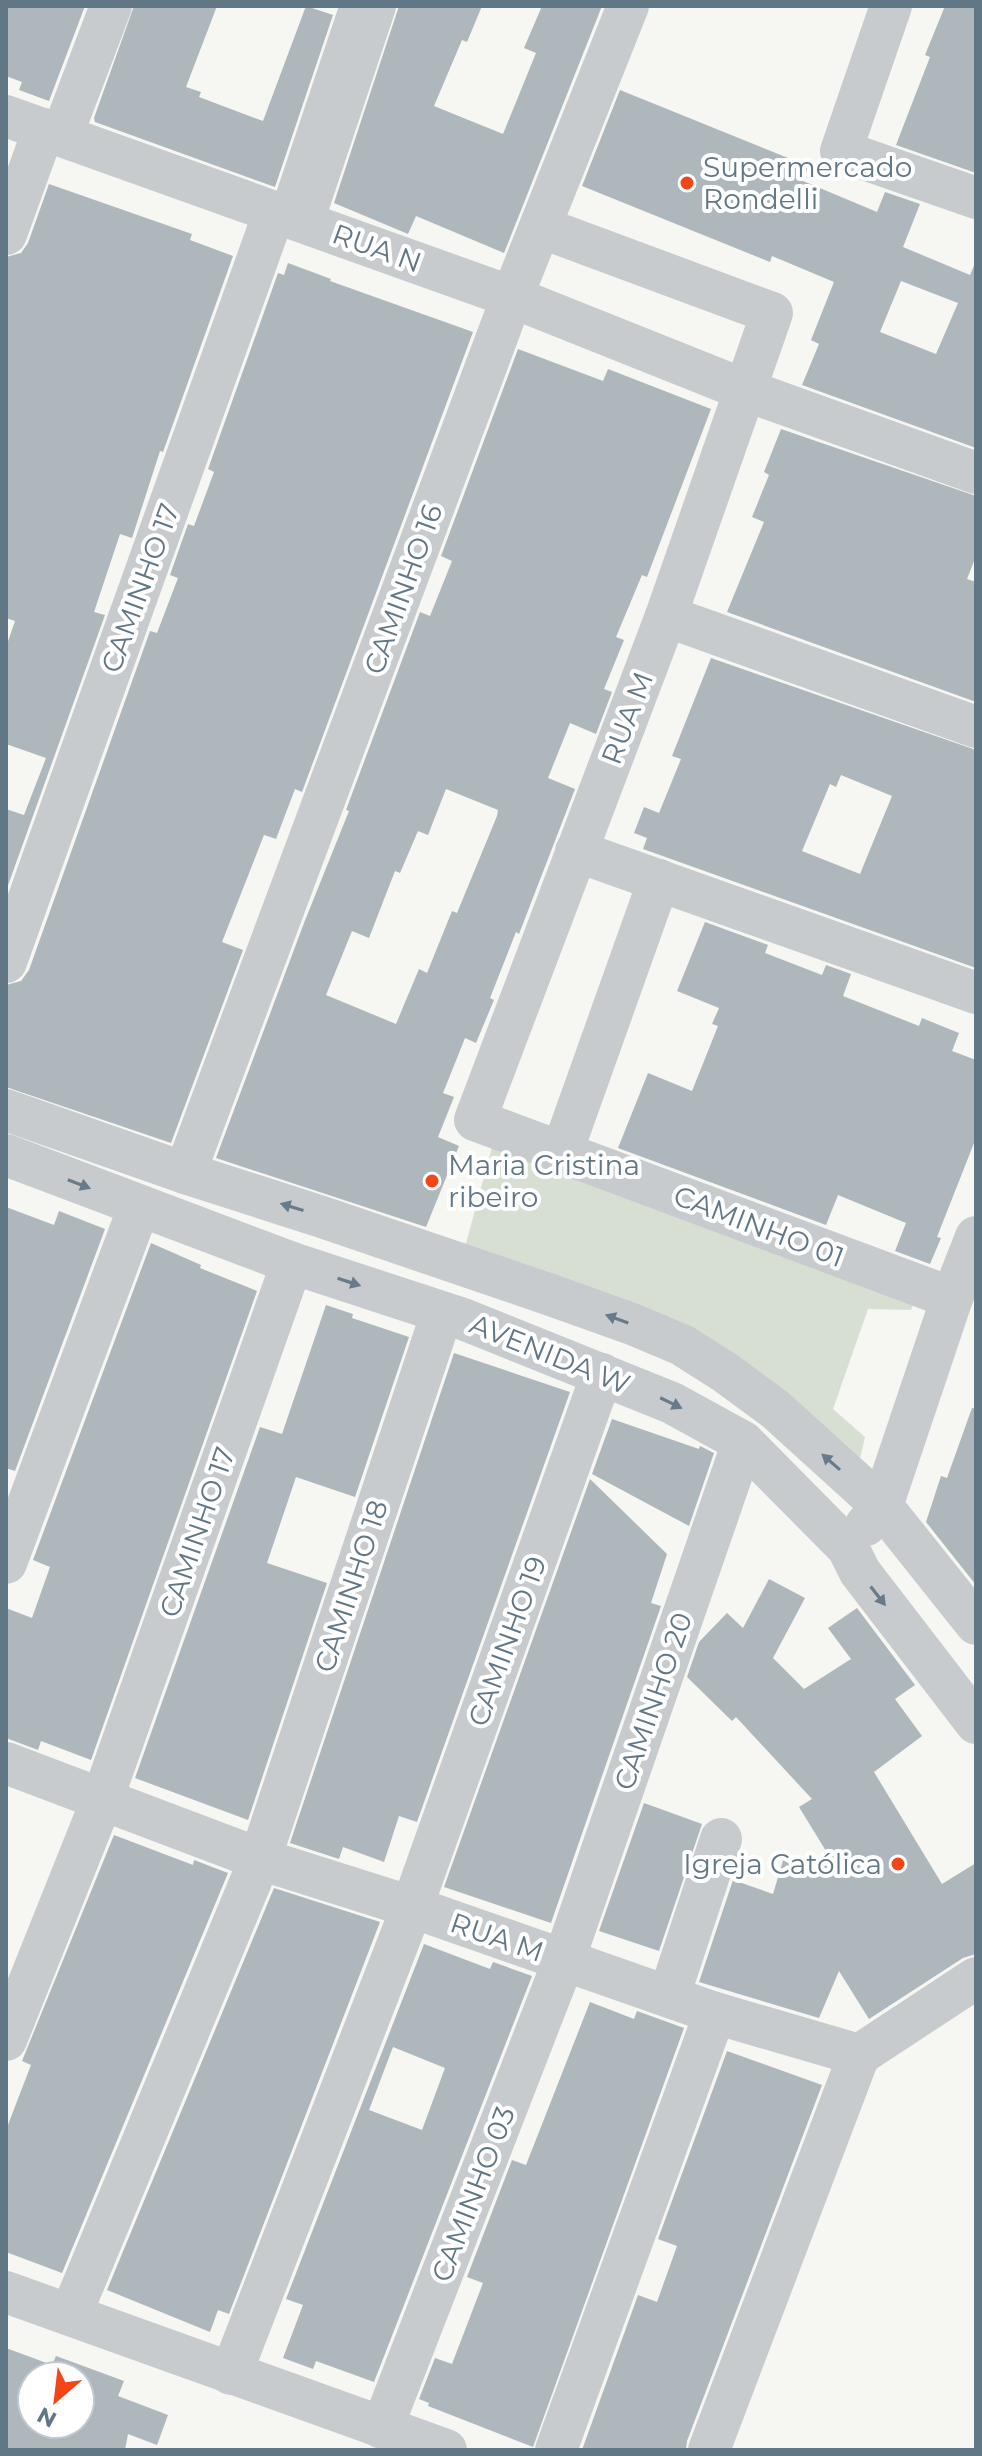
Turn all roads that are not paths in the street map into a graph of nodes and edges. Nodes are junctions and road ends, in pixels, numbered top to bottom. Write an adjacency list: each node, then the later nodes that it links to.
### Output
1 (111, 6): 6 (street)
2 (361, 6): 8 (street, CAMINHO 17)
3 (375, 6): 8 (street)
4 (628, 6): 9 (street, CAMINHO 16)
5 (891, 6): 7 (street)
6 (37, 127): 8 (street, RUA N); 10 (street)
7 (976, 198)
8 (282, 215): 11 (street, RUA N); 18 (street, CAMINHO 17)
9 (540, 227): 11 (street, CAMINHO 16); 12 (street, RUA M)
10 (6, 234)
11 (512, 297): 12 (street, RUA N); 24 (street, CAMINHO 16)
12 (745, 390): 13 (street, RUA N); 14 (street, RUA M)
13 (976, 473)
14 (666, 616): 15 (street); 16 (street, RUA M)
15 (976, 727)
16 (576, 851): 17 (street); 21 (street, RUA M)
17 (659, 880): 19 (street); 22 (street)
18 (6, 962)
19 (976, 993)
20 (6, 1110): 24 (street, AVENIDA W)
21 (475, 1120): 22 (street, CAMINHO 01)
22 (562, 1152): 28 (street, CAMINHO 01)
23 (6, 1155): 25 (street, AVENIDA W, one-way to 25)
24 (185, 1173): 32 (street, AVENIDA W, one-way to 24)
25 (139, 1207): 27 (street, AVENIDA W); 34 (street)
26 (976, 1237): 28 (street)
27 (292, 1263): 29 (street, AVENIDA W, one-way to 29); 38 (street, CAMINHO 17)
28 (952, 1298): 32 (street)
29 (442, 1313): 30 (street, AVENIDA W); 40 (street, CAMINHO 18)
30 (602, 1374): 31 (street, AVENIDA W, one-way to 31); 41 (street, CAMINHO 19)
31 (743, 1442): 33 (street, AVENIDA W); 42 (street, CAMINHO 20)
32 (882, 1506): 33 (street); 35 (street, AVENIDA W)
33 (848, 1548): 36 (street, AVENIDA W, one-way to 36)
34 (6, 1563)
35 (976, 1624)
36 (974, 1717)
37 (6, 1763): 38 (street, RUA M)
38 (102, 1800): 40 (street, RUA M); 46 (street, CAMINHO 17)
39 (721, 1839): 44 (street)
40 (260, 1859): 41 (street, RUA M); 49 (street, CAMINHO 18)
41 (412, 1907): 42 (street, RUA M); 50 (street, CAMINHO 19)
42 (564, 1960): 44 (street, RUA M); 51 (street, CAMINHO 03)
43 (976, 1978): 47 (street)
44 (669, 1996): 45 (street, RUA M)
45 (715, 2013): 47 (street, RUA M); 53 (street)
46 (6, 2040)
47 (859, 2055): 54 (street)
48 (6, 2292): 49 (street)
49 (71, 2314): 50 (street)
50 (231, 2374): 51 (street)
51 (382, 2428): 52 (street)
52 (446, 2450)
53 (556, 2450)
54 (709, 2450)

